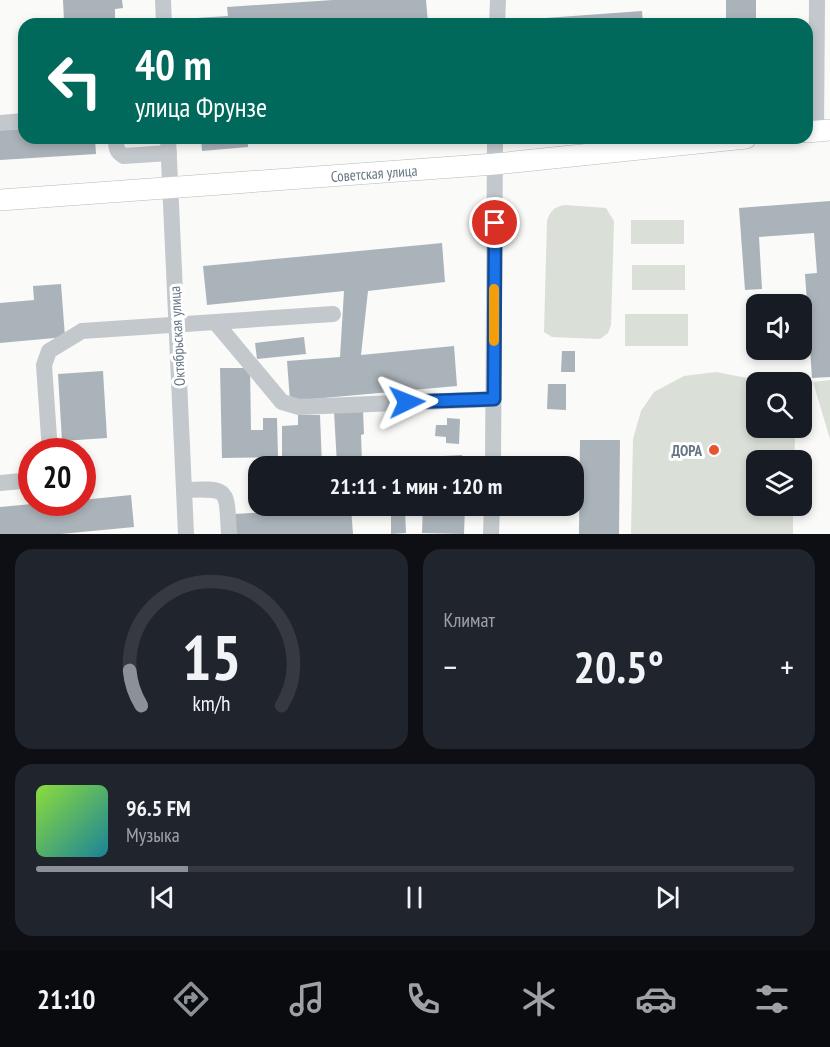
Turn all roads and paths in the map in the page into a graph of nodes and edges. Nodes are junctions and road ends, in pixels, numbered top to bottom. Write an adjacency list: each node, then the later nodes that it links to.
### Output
1 (166, 0): 4 (street)
2 (498, 0): 5 (street)
3 (817, 0): 8 (street)
4 (164, 18)
5 (497, 18)
6 (18, 122): 7 (street)
7 (0, 123)
8 (818, 131)
9 (116, 144): 12 (street)
10 (495, 144): 13 (street)
11 (688, 144): 13 (main road, Советская улица)
12 (168, 146): 14 (street, Октябрьская улица)
13 (495, 164): 14 (main road, Советская улица); 19 (street)
14 (170, 187): 15 (main road, Советская улица); 18 (street, Октябрьская улица)
15 (0, 200)
16 (333, 314): 17 (street)
17 (216, 323): 18 (street); 19 (street)
18 (177, 326): 20 (street); 24 (street, Октябрьская улица)
19 (494, 399): 21 (street)
20 (49, 438)
21 (493, 456)
22 (18, 481): 23 (street)
23 (0, 483)
24 (184, 490): 26 (street, Октябрьская улица); 27 (street)
25 (492, 516): 28 (street)
26 (186, 534)
27 (229, 534)
28 (491, 534)

